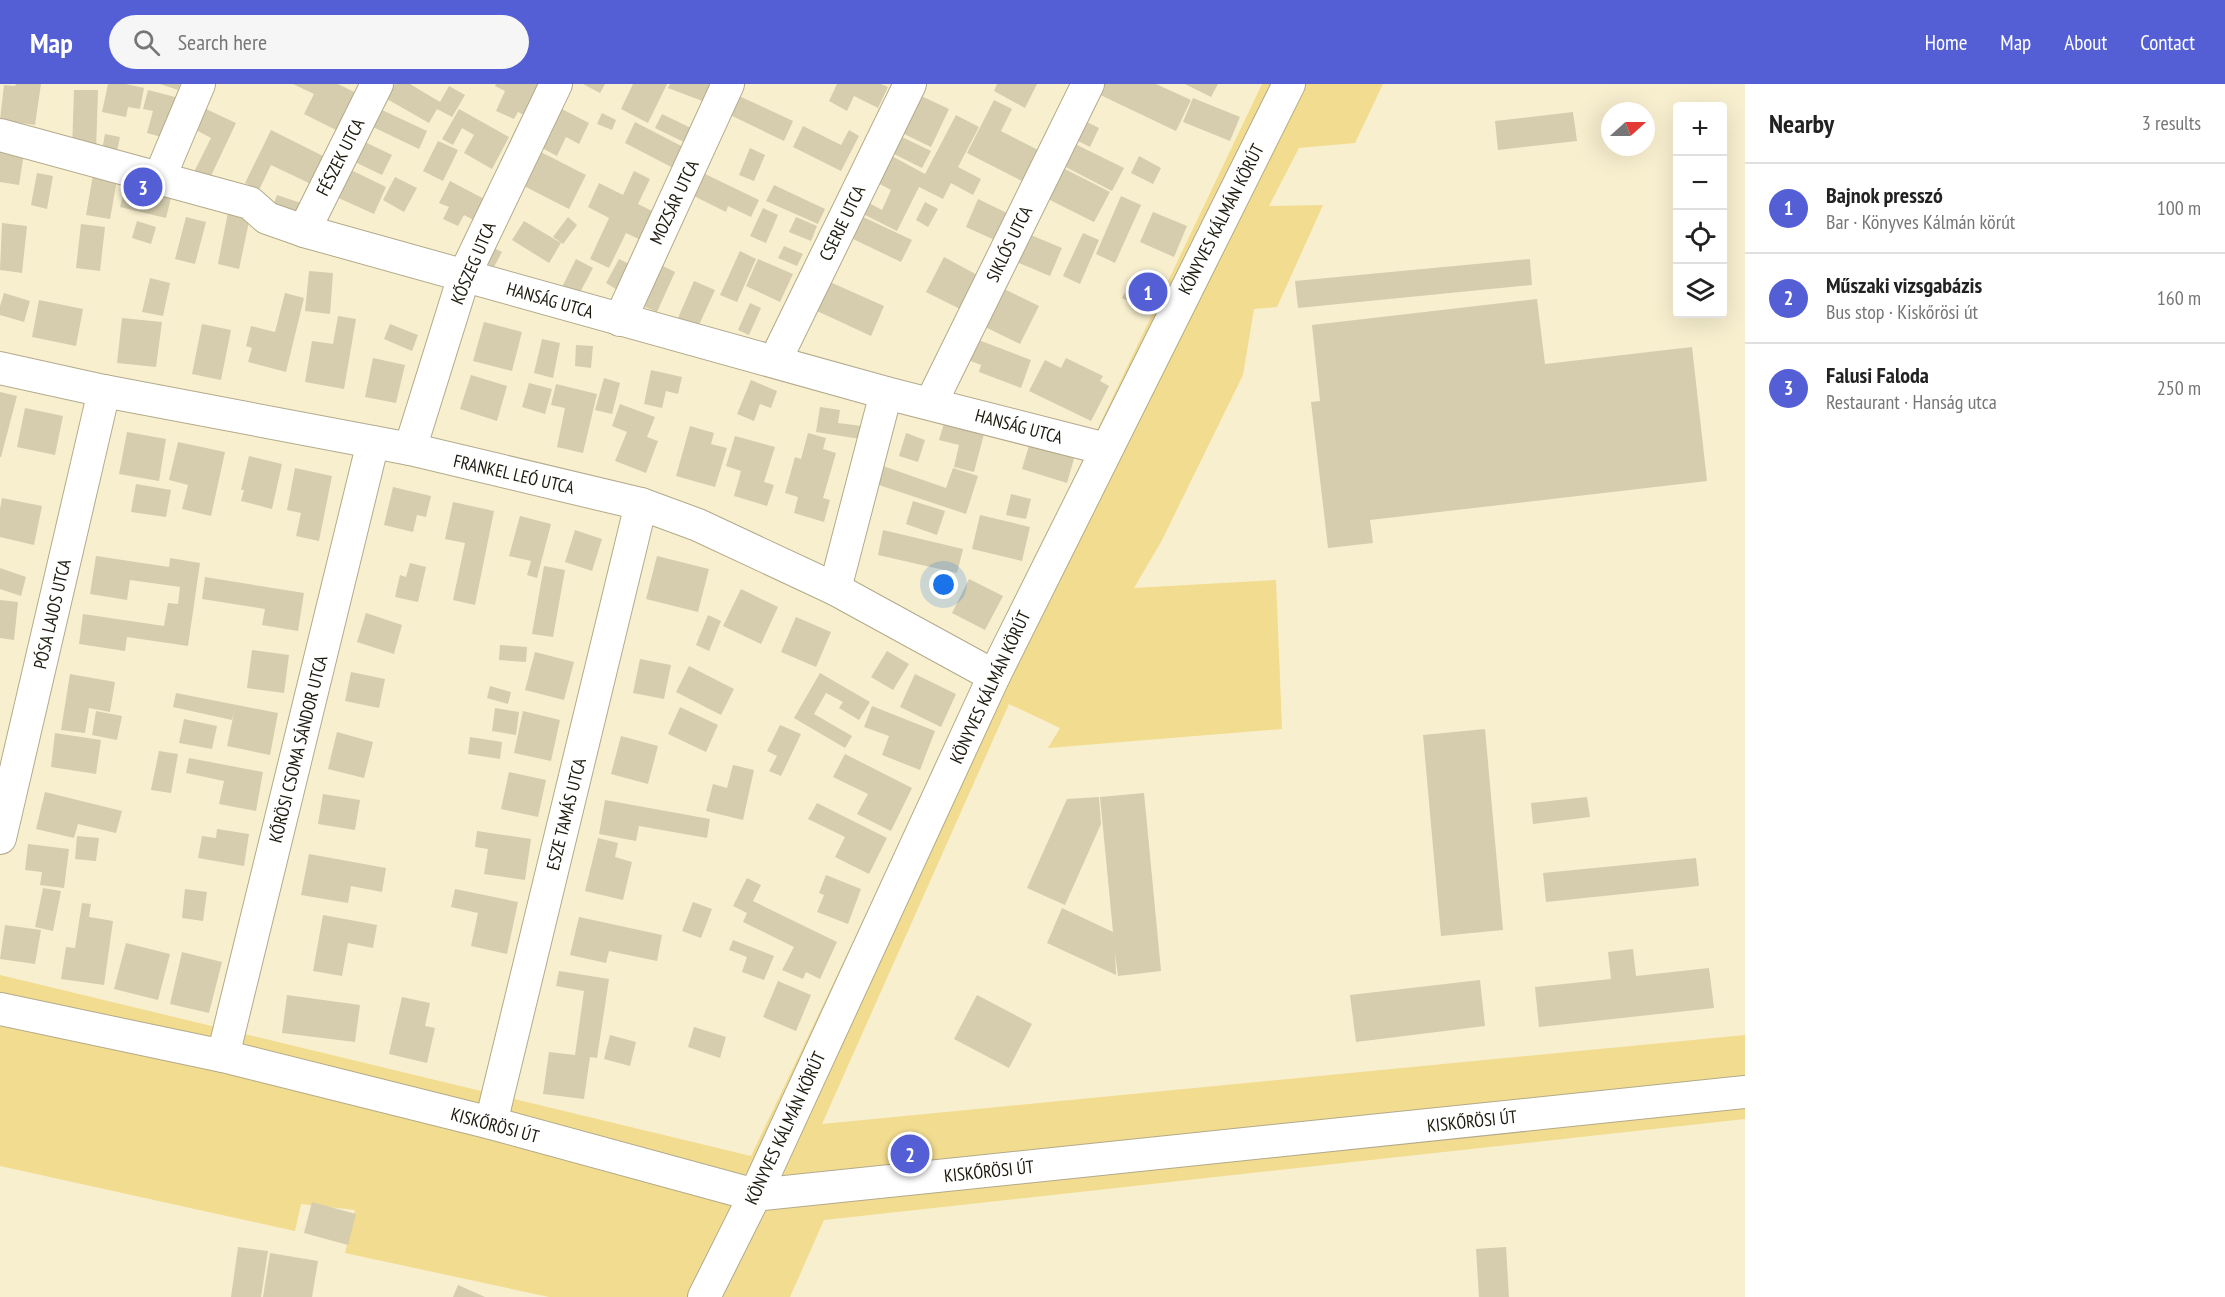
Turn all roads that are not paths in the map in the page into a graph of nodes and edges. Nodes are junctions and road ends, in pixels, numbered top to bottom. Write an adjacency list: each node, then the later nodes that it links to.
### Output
1 (199, 84): 9 (street)
2 (377, 84): 10 (street, FÉSZEK UTCA)
3 (556, 84): 11 (street, KŐSZEG UTCA)
4 (728, 84): 12 (street, MOZSÁR UTCA)
5 (910, 84): 13 (street, CSERJE UTCA)
6 (1088, 84): 17 (street, SIKLÓS UTCA)
7 (1289, 84): 20 (street, KÖNYVES KÁLMÁN KÖRÚT)
8 (0, 135): 9 (street, HANSÁG UTCA)
9 (159, 179): 10 (street, HANSÁG UTCA)
10 (304, 231): 11 (street, HANSÁG UTCA)
11 (464, 276): 12 (street, HANSÁG UTCA); 19 (street, KŐSZEG UTCA)
12 (621, 320): 13 (street, HANSÁG UTCA)
13 (775, 361): 16 (street, HANSÁG UTCA)
14 (0, 368): 15 (street, FRANKEL LEÓ UTCA)
15 (104, 391): 18 (street, FRANKEL LEÓ UTCA); 24 (street, PÓSA LAJOS UTCA)
16 (886, 393): 17 (street, HANSÁG UTCA); 22 (street)
17 (931, 403): 20 (street, HANSÁG UTCA)
18 (373, 442): 19 (street, FRANKEL LEÓ UTCA); 26 (street, KŐRÖSI CSOMA SÁNDOR UTCA)
19 (410, 449): 21 (street, FRANKEL LEÓ UTCA)
20 (1106, 449): 23 (street, KÖNYVES KÁLMÁN KÖRÚT)
21 (641, 504): 22 (street, FRANKEL LEÓ UTCA); 28 (street, ESZE TAMÁS UTCA)
22 (835, 589): 23 (street, FRANKEL LEÓ UTCA)
23 (994, 676): 29 (street, KÖNYVES KÁLMÁN KÖRÚT)
24 (0, 838)
25 (0, 1009): 26 (street, KISKŐRÖSI ÚT)
26 (222, 1056): 28 (street, KISKŐRÖSI ÚT)
27 (1745, 1092): 29 (street, KISKŐRÖSI ÚT)
28 (491, 1123): 29 (street, KISKŐRÖSI ÚT)
29 (754, 1195): 30 (street, KÖNYVES KÁLMÁN KÖRÚT)
30 (704, 1297)

